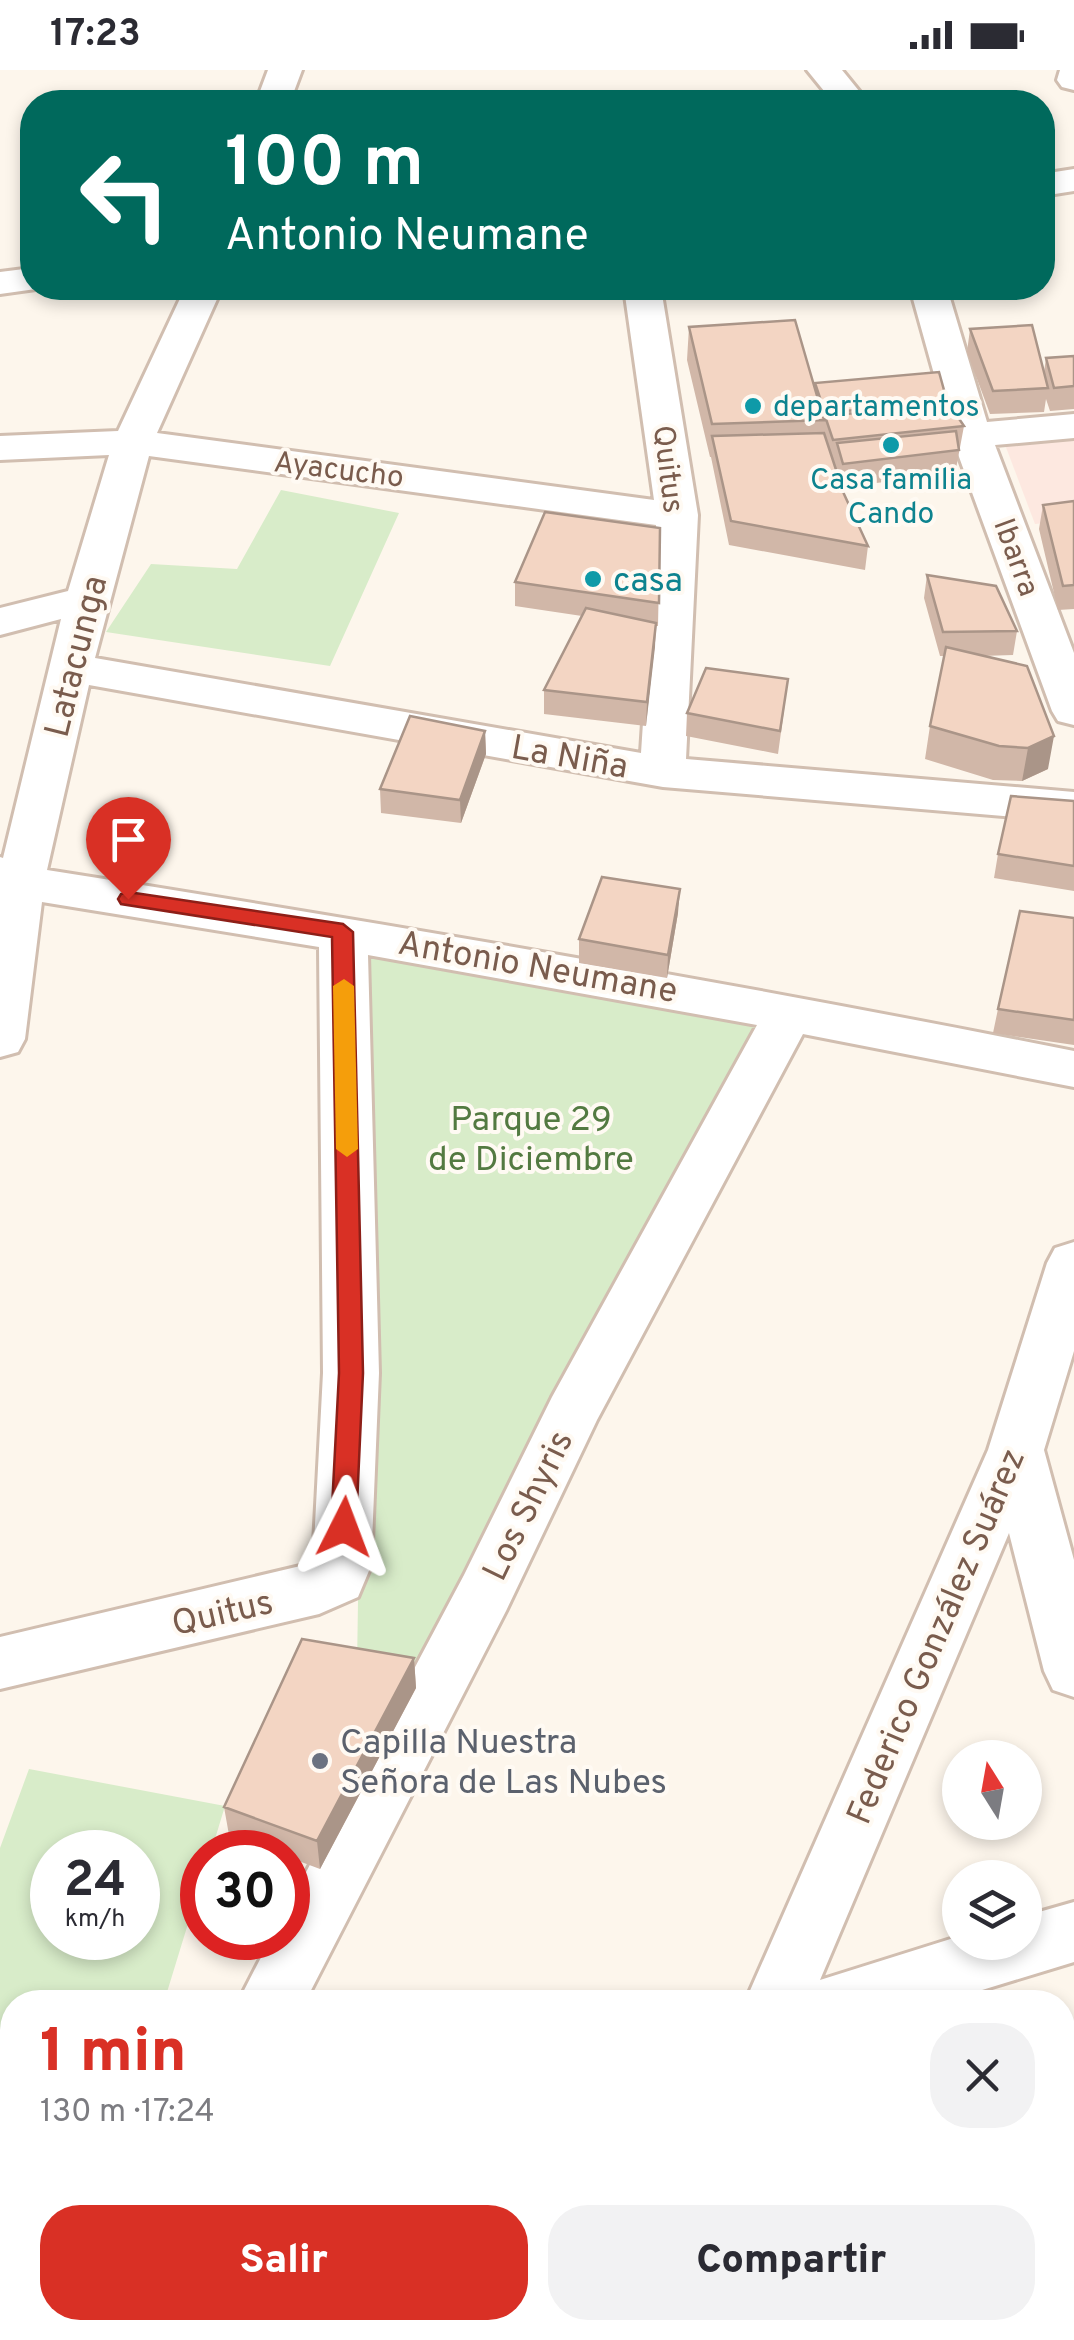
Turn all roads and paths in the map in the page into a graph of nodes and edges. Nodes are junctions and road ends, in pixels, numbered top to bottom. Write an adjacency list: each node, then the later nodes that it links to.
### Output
1 (198, 300): 6 (street, Latacunga)
2 (645, 300): 8 (street, Quitus)
3 (932, 300): 5 (street, Ibarra)
4 (1074, 426): 5 (street)
5 (971, 434): 12 (street, Ibarra)
6 (133, 442): 7 (street, Ayacucho); 8 (street, Ayacucho); 9 (street, Latacunga)
7 (0, 448)
8 (678, 514): 13 (street, Quitus)
9 (87, 599): 10 (street); 11 (street, Latacunga)
10 (0, 622)
11 (72, 668): 13 (street, La Niña); 15 (street, Latacunga)
12 (1074, 711)
13 (663, 772): 14 (street, La Niña)
14 (1074, 808)
15 (11, 878): 16 (street, Antonio Neumane); 18 (street, Latacunga)
16 (343, 932): 17 (street, Antonio Neumane); 22 (street, Quitus)
17 (790, 1011): 19 (street, Antonio Neumane); 25 (street, Los Shyris)
18 (0, 1039)
19 (1074, 1070)
20 (1074, 1263): 21 (street, Federico González Suárez)
21 (1016, 1450): 23 (street); 26 (street, Federico González Suárez)
22 (0, 1664)
23 (1074, 1671)
24 (1074, 1932): 27 (street)
25 (277, 1990)
26 (783, 1990)
27 (882, 1990)

